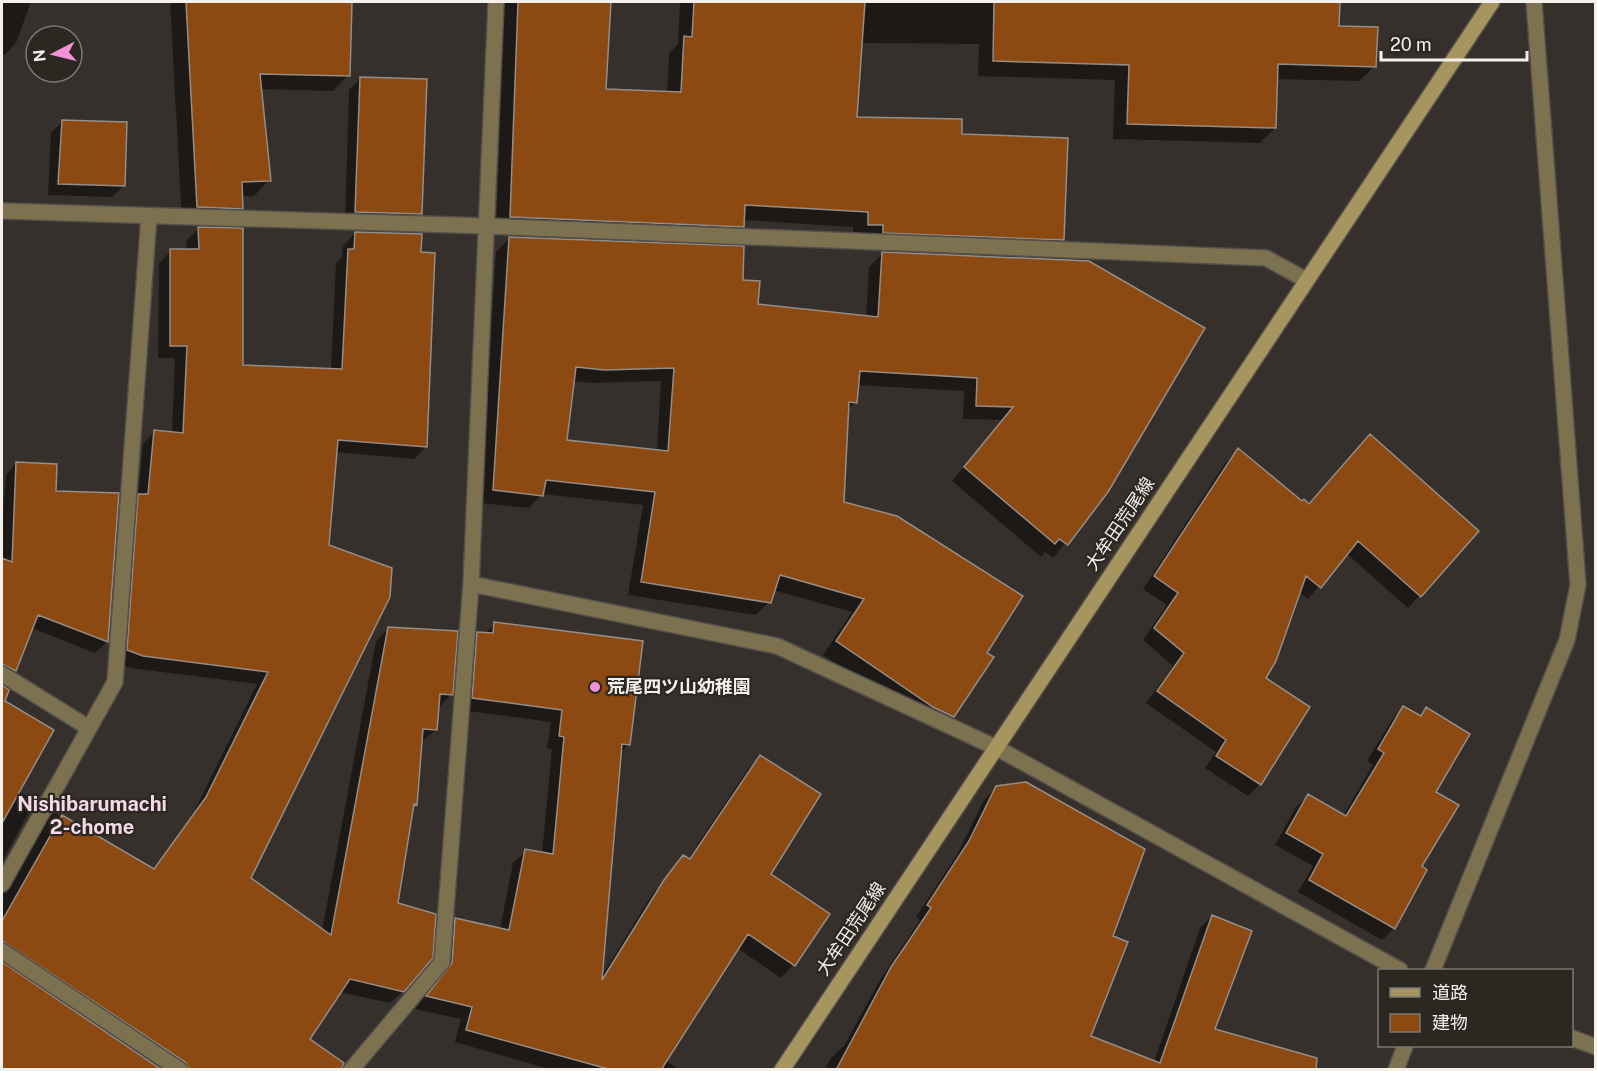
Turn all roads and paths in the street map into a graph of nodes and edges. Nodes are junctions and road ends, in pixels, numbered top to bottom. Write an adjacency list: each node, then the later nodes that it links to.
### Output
1 (496, 2): 6 (street)
2 (1491, 2): 7 (main road, 大牟田荒尾線)
3 (1533, 2): 15 (street)
4 (2, 211): 5 (street)
5 (148, 216): 6 (street); 10 (street)
6 (486, 226): 7 (street); 8 (street)
7 (1306, 280): 11 (main road, 大牟田荒尾線)
8 (471, 584): 11 (street); 20 (street)
9 (2, 674): 10 (street)
10 (89, 728): 12 (street)
11 (995, 747): 14 (street); 21 (main road, 大牟田荒尾線)
12 (2, 884)
13 (2, 951): 19 (street)
14 (1398, 969)
15 (1433, 969)
16 (1573, 1038): 18 (street)
17 (1405, 1047): 22 (street)
18 (1596, 1047)
19 (180, 1070)
20 (351, 1070)
21 (782, 1070)
22 (1396, 1070)

